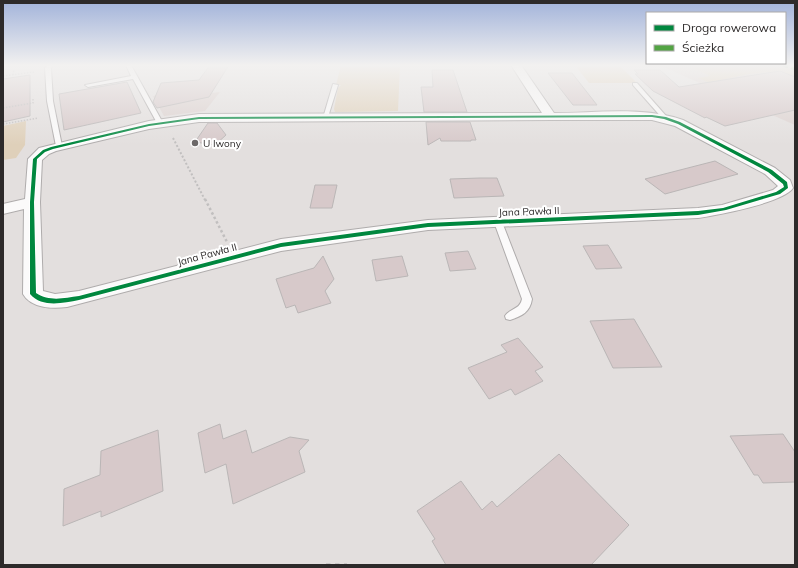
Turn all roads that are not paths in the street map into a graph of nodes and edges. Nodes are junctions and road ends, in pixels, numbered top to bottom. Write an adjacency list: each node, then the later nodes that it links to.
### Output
1 (50, 92): 10 (lane)
2 (142, 92): 9 (lane)
3 (333, 92): 6 (lane)
4 (534, 92): 7 (street)
5 (642, 92): 8 (lane)
6 (325, 117): 7 (street, Jana Pawła II); 9 (street, Jana Pawła II)
7 (551, 117): 8 (street, Jana Pawła II)
8 (665, 118): 13 (street, Jana Pawła II)
9 (160, 123): 10 (street, Jana Pawła II)
10 (59, 146): 11 (street, Jana Pawła II)
11 (32, 202): 12 (street); 13 (street, Jana Pawła II)
12 (3, 209)
13 (498, 222): 14 (lane)
14 (510, 316)

